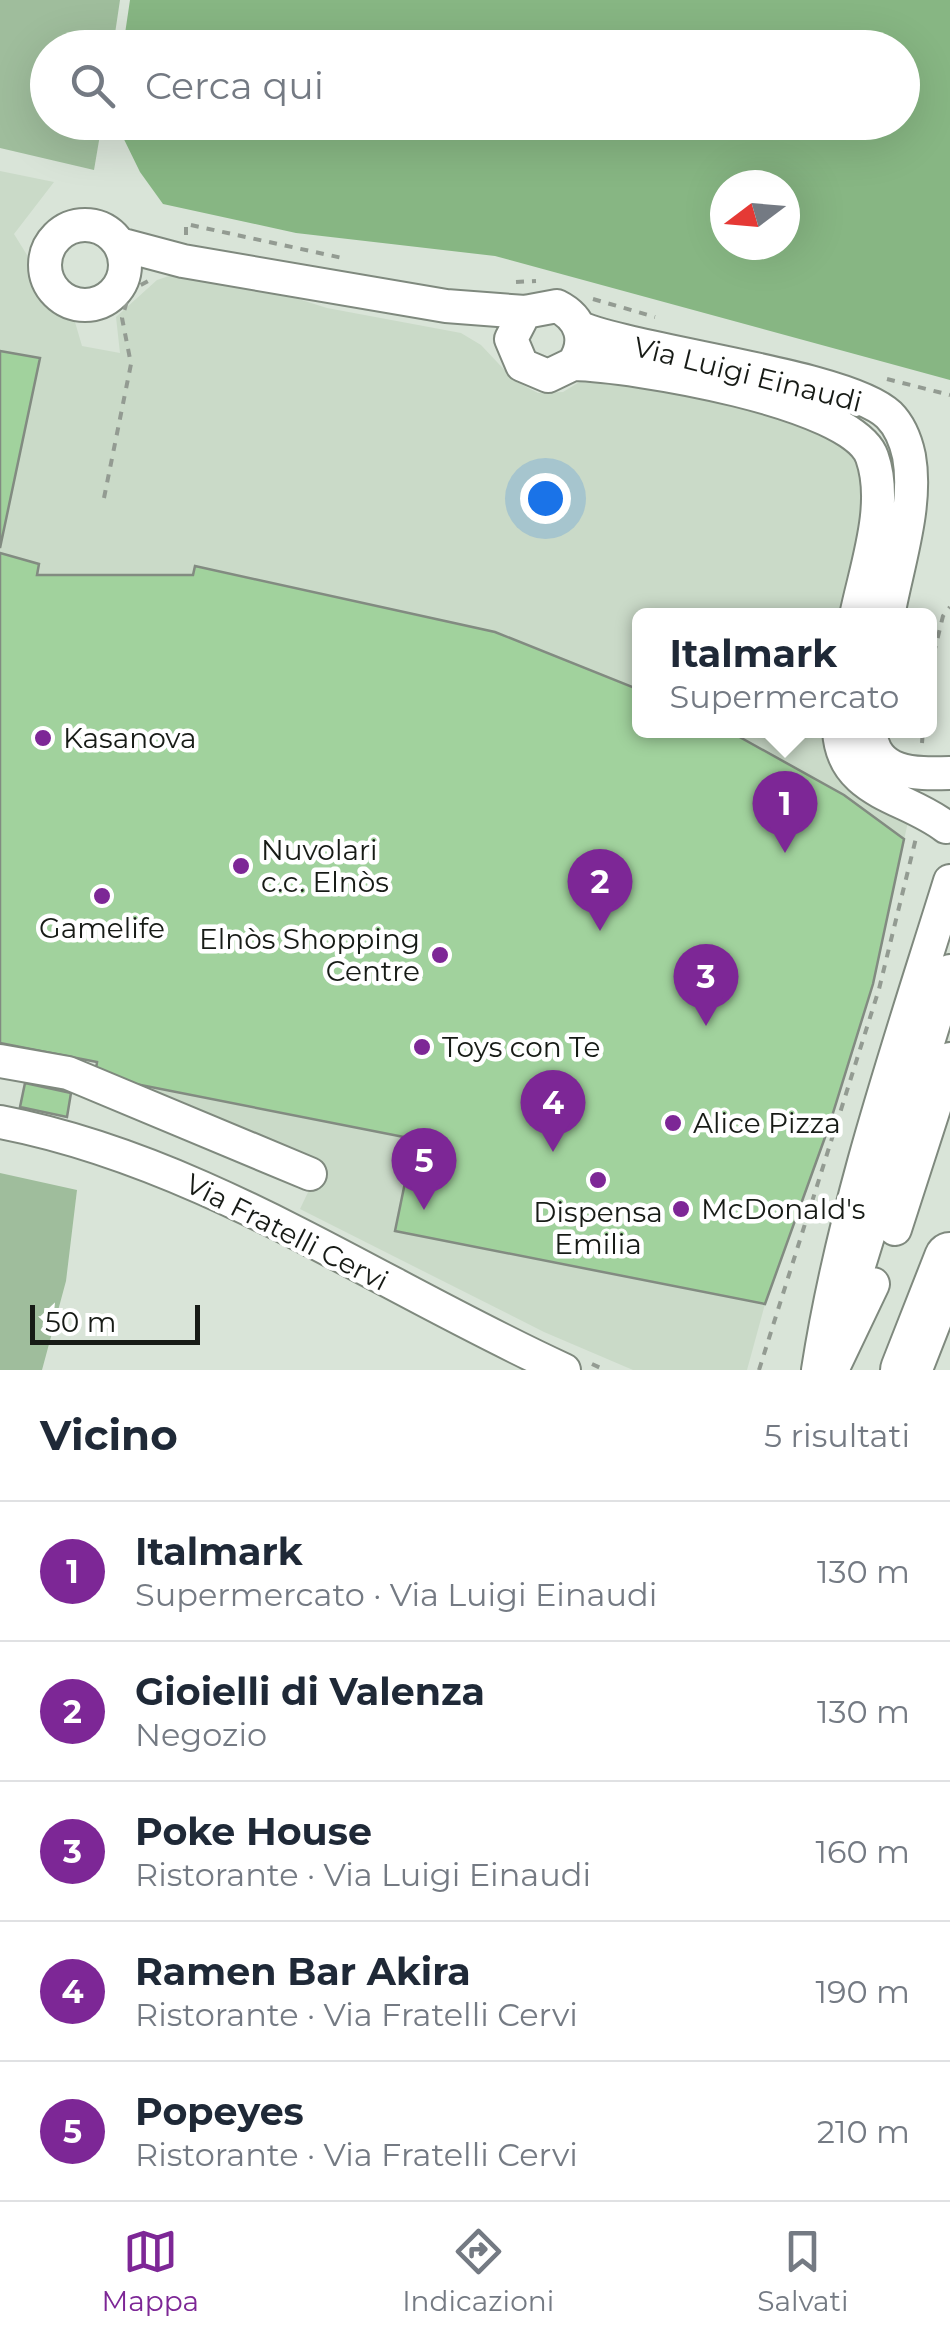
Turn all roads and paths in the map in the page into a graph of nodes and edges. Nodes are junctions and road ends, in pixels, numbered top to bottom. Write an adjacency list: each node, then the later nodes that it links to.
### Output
1 (120, 244): 2 (street, Via Luigi Einaudi); 3 (street); 3 (street)
2 (184, 261): 3 (street, Via Luigi Einaudi); 4 (street, Via Luigi Einaudi)
3 (120, 284)
4 (446, 306): 5 (street, Via Luigi Einaudi); 7 (street, Via Luigi Einaudi)
5 (524, 312): 6 (street, Via Luigi Einaudi); 7 (street)
6 (580, 328): 8 (street); 11 (street, Via Luigi Einaudi)
7 (512, 348): 8 (street, Via Luigi Einaudi)
8 (573, 364): 10 (street, Via Luigi Einaudi)
9 (950, 607): 12 (path)
10 (858, 608)
11 (889, 608)
12 (937, 640)
13 (840, 738): 18 (street)
14 (873, 738): 17 (street)
15 (922, 738): 16 (path)
16 (922, 742)
17 (950, 773): 18 (street)
18 (938, 830): 27 (path)
19 (950, 881): 28 (street)
20 (950, 971): 28 (street)
21 (950, 1059): 28 (street)
22 (0, 1061): 24 (street)
23 (0, 1122): 26 (street, Via Fratelli Cervi)
24 (310, 1174)
25 (950, 1258): 29 (highway)
26 (564, 1370)
27 (759, 1370)
28 (825, 1370)
29 (906, 1370)

